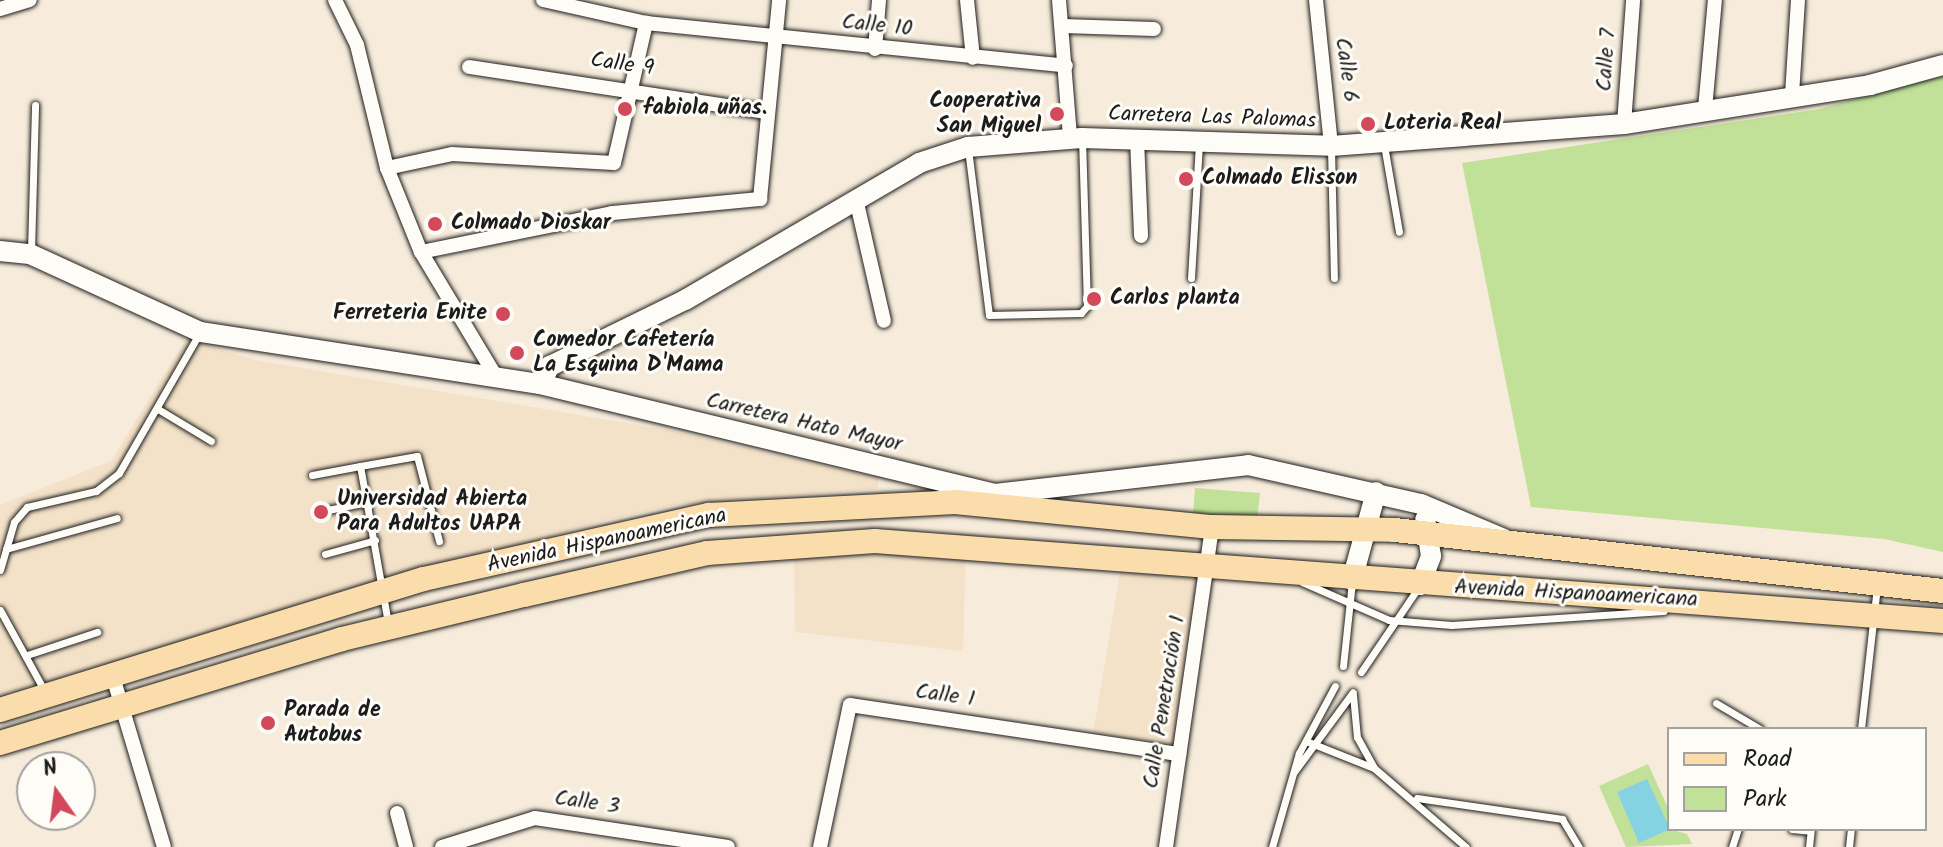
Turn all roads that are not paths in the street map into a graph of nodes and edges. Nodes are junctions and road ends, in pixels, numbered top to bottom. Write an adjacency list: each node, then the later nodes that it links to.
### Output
1 (30, 0): 12 (street)
2 (543, 0): 13 (street, Calle 10)
3 (779, 0): 16 (street)
4 (879, 0): 17 (street)
5 (967, 0): 18 (street)
6 (1059, 0): 14 (street)
7 (1316, 0): 32 (street, Calle 6)
8 (1633, 0): 27 (street, Calle 7)
9 (1715, 0): 25 (street)
10 (1798, 0): 23 (street)
11 (339, 1): 34 (street)
12 (0, 9)
13 (646, 23): 16 (street, Calle 10); 22 (street)
14 (1063, 26): 15 (street); 20 (street)
15 (1154, 29)
16 (775, 37): 17 (street, Calle 10); 26 (street)
17 (875, 49): 18 (street, Calle 10)
18 (973, 58): 20 (street, Calle 10)
19 (1943, 65): 23 (street, Carretera Las Palomas)
20 (1066, 66): 28 (street)
21 (469, 67): 22 (street, Calle 9)
22 (633, 88): 26 (street, Calle 9); 34 (street)
23 (1792, 95): 25 (street, Carretera Las Palomas)
24 (35, 105): 40 (lane)
25 (1705, 109): 27 (street, Carretera Las Palomas)
26 (768, 112): 39 (street)
27 (1624, 124): 30 (street, Carretera Las Palomas)
28 (1076, 138): 29 (street, Carretera Las Palomas); 33 (street, Carretera Las Palomas); 33 (lane)
29 (1137, 139): 31 (street, Carretera Las Palomas); 37 (street)
30 (1383, 142): 32 (street, Carretera Las Palomas); 36 (lane)
31 (1199, 143): 32 (street, Carretera Las Palomas); 41 (lane)
32 (1331, 146): 42 (lane)
33 (968, 147): 35 (street, Carretera Las Palomas)
34 (387, 168): 39 (street)
35 (856, 199): 43 (street); 46 (street, Carretera Las Palomas)
36 (1399, 232)
37 (1141, 236)
38 (0, 251): 40 (street, Carretera Hato Mayor)
39 (421, 252): 45 (street)
40 (30, 254): 44 (street, Carretera Hato Mayor)
41 (1191, 278)
42 (1334, 278)
43 (884, 321)
44 (200, 332): 45 (street, Carretera Hato Mayor); 47 (lane)
45 (498, 380): 46 (street, Carretera Hato Mayor)
46 (540, 384): 51 (street, Carretera Hato Mayor)
47 (158, 409): 48 (lane); 62 (lane)
48 (211, 441)
49 (360, 466): 50 (lane); 52 (lane); 60 (lane)
50 (312, 475)
51 (1376, 492): 53 (street, Carretera Hato Mayor); 57 (street)
52 (367, 502): 54 (lane); 59 (lane)
53 (1421, 504): 58 (street); 61 (street, Carretera Hato Mayor)
54 (318, 512)
55 (117, 518): 62 (lane)
56 (1212, 527): 57 (main road, Avenida Hispanoamericana); 64 (street); 70 (main road, Avenida Hispanoamericana)
57 (1363, 528): 58 (main road, Avenida Hispanoamericana); 67 (street)
58 (1430, 533): 61 (main road, Avenida Hispanoamericana); 69 (street)
59 (375, 540): 63 (lane); 70 (lane)
60 (439, 541)
61 (1509, 541): 68 (main road, Avenida Hispanoamericana)
62 (6, 549): 65 (lane)
63 (325, 554)
64 (1209, 564): 66 (main road, Avenida Hispanoamericana); 78 (main road, Avenida Hispanoamericana); 94 (street, Calle Penetración 1)
65 (0, 570)
66 (1282, 572): 67 (main road, Avenida Hispanoamericana); 73 (lane)
67 (1352, 580): 69 (main road, Avenida Hispanoamericana); 73 (lane)
68 (1877, 581): 71 (main road, Avenida Hispanoamericana); 75 (lane)
69 (1420, 585): 72 (main road, Avenida Hispanoamericana); 76 (lane)
70 (385, 591): 78 (lane); 83 (main road, Avenida Hispanoamericana)
71 (1943, 591)
72 (1791, 607): 75 (main road, Avenida Hispanoamericana); 76 (lane)
73 (1352, 609): 76 (lane); 81 (lane)
74 (0, 610): 80 (lane)
75 (1877, 612): 77 (main road, Avenida Hispanoamericana); 90 (lane)
76 (1389, 620): 82 (lane)
77 (1943, 621)
78 (388, 628): 87 (main road, Avenida Hispanoamericana)
79 (97, 632): 80 (lane)
80 (27, 655): 85 (lane)
81 (1343, 666)
82 (1361, 672)
83 (113, 677): 85 (main road, Avenida Hispanoamericana); 87 (street)
84 (1335, 686): 91 (lane)
85 (47, 696): 88 (main road, Avenida Hispanoamericana)
86 (1716, 703): 89 (lane)
87 (123, 707): 92 (main road, Avenida Hispanoamericana); 99 (street)
88 (0, 710)
89 (1757, 727)
90 (1861, 727)
91 (1306, 741): 93 (lane); 96 (lane)
92 (0, 743)
93 (1316, 745): 95 (lane); 95 (lane); 96 (lane)
94 (1179, 754): 103 (street, Calle 1); 104 (street, Calle Penetración 1)
95 (1374, 768): 97 (lane)
96 (1290, 777): 105 (lane)
97 (1417, 798): 106 (lane); 107 (lane)
98 (397, 813): 100 (street)
99 (164, 847)
100 (406, 847)
101 (442, 847): 102 (street, Calle 3)
102 (728, 847)
103 (820, 847)
104 (1166, 847)
105 (1272, 847)
106 (1466, 847)
107 (1579, 847)

